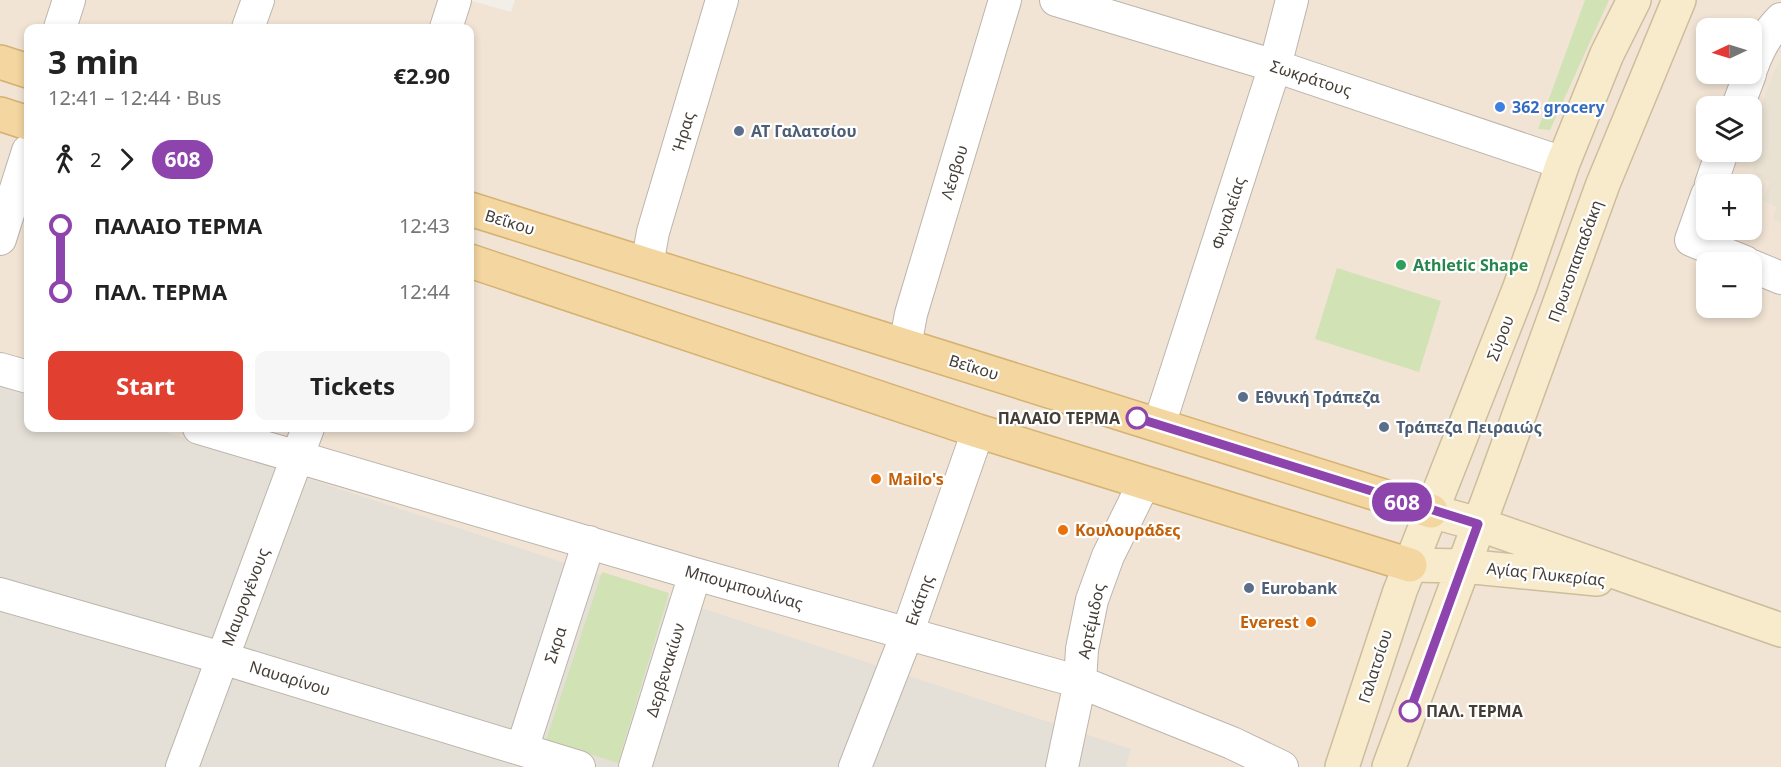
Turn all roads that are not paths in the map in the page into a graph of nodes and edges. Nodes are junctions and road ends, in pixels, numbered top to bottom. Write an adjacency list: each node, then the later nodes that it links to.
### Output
1 (69, 0): 11 (street)
2 (258, 0): 12 (street)
3 (455, 0): 13 (street)
4 (722, 0): 27 (street, Ήρας)
5 (1005, 0): 30 (street, Λέσβου)
6 (1056, 0): 16 (street, Σωκράτους)
7 (1292, 0): 16 (street, Φιγαλείας)
8 (1634, 0): 21 (main road)
9 (1679, 0): 40 (main road, Πρωτοπαπαδάκη)
10 (1781, 19): 14 (street)
11 (61, 24)
12 (249, 24)
13 (447, 24)
14 (1762, 46)
15 (0, 62): 17 (main road)
16 (1275, 66): 21 (street, Σωκράτους); 33 (street, Φιγαλείας)
17 (24, 70)
18 (0, 114): 19 (main road)
19 (24, 122)
20 (24, 163): 24 (street)
21 (1563, 163): 39 (main road, Σύρου)
22 (474, 210): 27 (main road, Βεΐκου)
23 (1696, 226): 25 (street)
24 (0, 238)
25 (1720, 252)
26 (474, 262): 34 (main road)
27 (647, 265): 30 (main road, Βεΐκου)
28 (1762, 270): 29 (street)
29 (1781, 278)
30 (905, 346): 33 (main road, Βεΐκου)
31 (0, 369): 32 (street)
32 (24, 376)
33 (1159, 425): 39 (main road, Βεΐκου)
34 (978, 431): 38 (main road); 48 (street, Εκάτης)
35 (213, 432): 37 (street, Μπουμπουλίνας)
36 (307, 432): 37 (street, Μαυρογένους)
37 (298, 457): 41 (street, Μπουμπουλίνας); 49 (street, Μαυρογένους)
38 (1144, 483): 42 (main road); 50 (street, Αρτέμιδος)
39 (1431, 511): 40 (main road, Βεΐκου); 42 (main road)
40 (1478, 524): 43 (main road); 45 (main road, Αγίας Γλυκερίας)
41 (589, 542): 44 (street, Μπουμπουλίνας); 51 (street, Σκρα)
42 (1410, 565): 43 (main road, Αγίας Γλυκερίας); 58 (main road, Γαλατσίου)
43 (1463, 566): 45 (main road, Αγίας Γλυκερίας); 59 (main road)
44 (695, 574): 48 (street, Μπουμπουλίνας); 54 (street, Δερβενακίων)
45 (1646, 584): 47 (main road, Αγίας Γλυκερίας)
46 (0, 594): 49 (street, Ναυαρίνου)
47 (1781, 630)
48 (907, 633): 50 (street, Μπουμπουλίνας); 55 (street, Εκάτης)
49 (222, 658): 51 (street, Ναυαρίνου); 52 (street, Μαυρογένους)
50 (1080, 682): 56 (street, Αρτέμιδος); 57 (street, Μπουμπουλίνας)
51 (522, 749): 53 (street, Ναυαρίνου)
52 (182, 767)
53 (579, 767)
54 (635, 767)
55 (855, 767)
56 (1062, 767)
57 (1282, 767)
58 (1342, 767)
59 (1389, 767)

